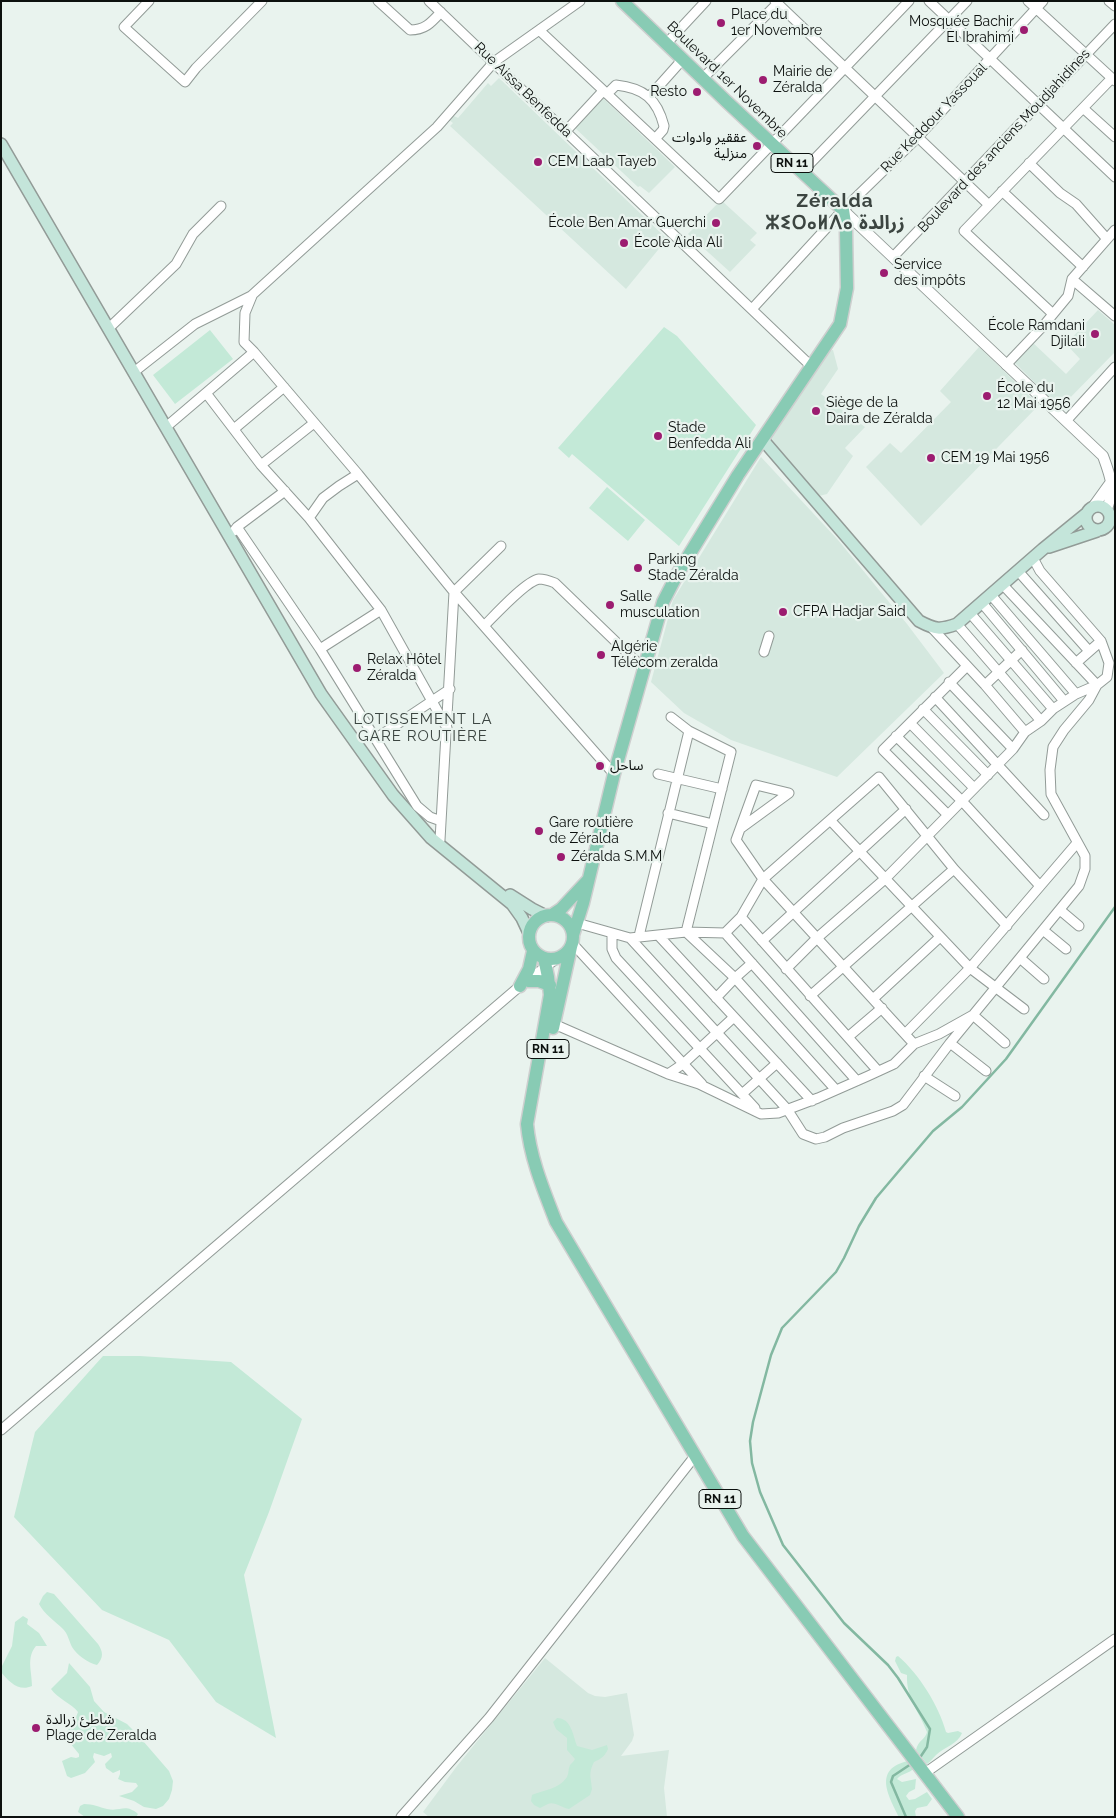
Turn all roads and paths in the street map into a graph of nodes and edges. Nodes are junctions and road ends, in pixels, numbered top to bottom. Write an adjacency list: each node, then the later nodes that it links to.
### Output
1 (150, 1): 2 (street)
2 (262, 1)
3 (378, 1): 17 (street)
4 (429, 1): 17 (street, Rue Aissa Benfedda)
5 (580, 1): 20 (street)
6 (622, 1): 21 (main road, Boulevard 1er Novembre / RN 11)
7 (706, 1): 21 (street)
8 (909, 1): 26 (street)
9 (929, 1): 18 (street)
10 (967, 1): 18 (street)
11 (1028, 1): 16 (street)
12 (1043, 1): 16 (street, Rue Keddour Yassoual)
13 (1109, 1): 15 (street)
14 (776, 3): 26 (street); 27 (street)
15 (1115, 6)
16 (1036, 9): 22 (street); 23 (street, Rue Keddour Yassoual)
17 (441, 12): 25 (street, Rue Aissa Benfedda)
18 (950, 20): 23 (street); 31 (street)
19 (1115, 24): 22 (street, Boulevard des anciens Moudjahidines)
20 (539, 30): 25 (street); 29 (street)
21 (666, 44): 24 (main road, Boulevard 1er Novembre / RN 11)
22 (1086, 54): 28 (street); 32 (street, Boulevard des anciens Moudjahidines)
23 (990, 59): 32 (street); 37 (street, Rue Keddour Yassoual)
24 (683, 60): 27 (main road, Boulevard 1er Novembre / RN 11); 30 (street)
25 (494, 62): 35 (street, Rue Aissa Benfedda); 53 (street)
26 (844, 68): 31 (street); 40 (street)
27 (702, 78): 40 (main road, Boulevard 1er Novembre / RN 11)
28 (1113, 80): 33 (street)
29 (605, 92): 30 (street); 35 (street); 38 (street)
30 (650, 96): 38 (street)
31 (875, 97): 37 (street); 42 (street)
32 (1038, 105): 34 (street); 44 (street, Boulevard des anciens Moudjahidines)
33 (1083, 108): 34 (street); 36 (street)
34 (1063, 128): 41 (street); 43 (street)
35 (566, 131): 54 (street, Rue Aissa Benfedda)
36 (1115, 137)
37 (917, 138): 44 (street); 48 (street, Rue Keddour Yassoual)
38 (655, 140): 40 (street)
39 (1, 144): 57 (main road)
40 (772, 144): 42 (main road, Boulevard 1er Novembre / RN 11)
41 (1029, 163): 45 (street); 49 (street)
42 (802, 172): 48 (main road, Boulevard 1er Novembre / RN 11)
43 (1115, 177)
44 (964, 182): 46 (street); 50 (street, Boulevard des anciens Moudjahidines)
45 (1002, 191): 46 (street); 51 (street)
46 (989, 205): 56 (street)
47 (221, 206): 57 (street)
48 (843, 210): 50 (street); 54 (street, Rue Keddour Yassoual); 60 (main road, RN 11)
49 (1112, 234): 51 (street)
50 (894, 257): 59 (street)
51 (1083, 267): 52 (street)
52 (1072, 279): 55 (street); 56 (street)
53 (252, 296): 58 (street); 62 (street)
54 (752, 309): 60 (street, Rue Aissa Benfedda)
55 (1113, 311)
56 (1053, 314): 59 (street)
57 (109, 328): 62 (main road)
58 (254, 352): 63 (street); 64 (street)
59 (1006, 365): 65 (street)
60 (811, 366): 69 (main road, RN 11)
61 (1115, 367): 65 (street)
62 (134, 372): 67 (main road)
63 (284, 387): 66 (street); 68 (street)
64 (206, 393): 67 (street); 68 (street)
65 (1066, 421): 72 (street)
66 (314, 423): 70 (street); 71 (street)
67 (166, 427): 78 (main road)
68 (234, 429): 70 (street)
69 (763, 440): 90 (main road); 101 (main road, RN 11)
70 (261, 465): 73 (street)
71 (358, 474): 76 (street); 84 (street)
72 (1111, 482): 74 (street); 75 (street)
73 (285, 492): 76 (street); 78 (street)
74 (1090, 510): 75 (main road); 77 (main road); 80 (main road)
75 (1110, 510): 77 (main road)
76 (309, 518): 86 (street)
77 (1105, 529): 80 (main road)
78 (234, 532): 93 (street); 137 (main road)
79 (502, 546): 84 (street)
80 (1043, 550): 81 (main road)
81 (1033, 558): 82 (main road); 92 (street)
82 (1018, 571): 83 (main road); 95 (street)
83 (1003, 585): 85 (main road); 98 (street)
84 (454, 592): 89 (street); 106 (street)
85 (987, 599): 87 (main road); 94 (street); 107 (street)
86 (381, 610): 93 (street); 110 (street)
87 (970, 613): 88 (main road); 97 (street)
88 (957, 624): 90 (main road); 102 (street)
89 (484, 626): 101 (street); 123 (street)
90 (932, 628): 100 (street)
91 (769, 636): 96 (street)
92 (1101, 641): 95 (street); 99 (street)
93 (320, 649): 120 (street)
94 (1022, 650): 97 (street); 109 (street)
95 (1089, 651): 98 (street)
96 (764, 652)
97 (1012, 661): 102 (street); 112 (street)
98 (1076, 662): 105 (street)
99 (1112, 664): 105 (street)
100 (967, 666): 103 (street); 104 (street)
101 (644, 669): 123 (main road, RN 11)
102 (998, 672): 104 (street); 114 (street)
103 (949, 682): 108 (street); 121 (street)
104 (985, 685): 118 (street)
105 (1097, 685): 107 (street); 141 (street)
106 (450, 690): 110 (street); 116 (street)
107 (1076, 694): 109 (street)
108 (935, 697): 111 (street); 122 (street)
109 (1064, 701): 112 (street)
110 (433, 702): 116 (street); 120 (street)
111 (923, 709): 115 (street); 125 (street)
112 (1054, 709): 114 (street)
113 (671, 717): 117 (street)
114 (1041, 721): 118 (street)
115 (910, 722): 119 (street); 127 (street)
116 (447, 728): 135 (street)
117 (689, 731): 126 (street); 128 (street)
118 (1025, 732): 121 (street)
119 (896, 736): 129 (street); 132 (street)
120 (375, 739): 135 (street)
121 (1013, 749): 122 (street)
122 (998, 764): 125 (street); 133 (street)
123 (614, 774): 146 (main road, RN 11)
124 (658, 774): 126 (street)
125 (988, 774): 127 (street)
126 (676, 778): 128 (street); 131 (street)
127 (974, 788): 129 (street)
128 (722, 789): 136 (street)
129 (962, 801): 132 (street); 147 (street)
130 (906, 809): 134 (street); 139 (street); 142 (street)
131 (668, 813): 136 (street); 162 (street)
132 (948, 815): 139 (street)
133 (1044, 815)
134 (830, 820): 142 (street); 145 (street)
135 (441, 821): 140 (street)
136 (713, 824): 156 (street)
137 (423, 828): 140 (main road); 157 (main road)
138 (741, 828): 138 (street); 145 (street)
139 (927, 836): 143 (street); 144 (street)
140 (440, 840): 151 (main road)
141 (1076, 843): 147 (street); 149 (street)
142 (861, 850): 144 (street); 150 (street)
143 (954, 869): 148 (street); 153 (street)
144 (886, 878): 148 (street); 164 (street)
145 (763, 879): 150 (street); 152 (street)
146 (588, 880): 151 (main road); 161 (main road, RN 11)
147 (1040, 886): 153 (street)
148 (912, 906): 163 (street); 170 (street)
149 (1060, 910): 154 (street); 155 (street)
150 (794, 912): 164 (street); 165 (street)
151 (549, 915): 157 (main road); 161 (main road)
152 (741, 917): 158 (street); 165 (street)
153 (1007, 926): 171 (street)
154 (1079, 926)
155 (1043, 930): 166 (street); 168 (street)
156 (686, 932): 158 (street); 160 (street); 173 (street)
157 (529, 933): 167 (main road)
158 (725, 933): 169 (street)
159 (612, 934): 161 (street); 162 (street); 192 (street)
160 (658, 935): 162 (street); 179 (street)
161 (573, 937): 167 (main road); 185 (main road, RN 11); 194 (street)
162 (634, 937): 186 (street)
163 (940, 937): 171 (street); 180 (street)
164 (817, 938): 170 (street); 172 (street)
165 (762, 941): 172 (street)
166 (1066, 948)
167 (545, 958): 175 (street); 175 (main road); 176 (main road)
168 (1020, 958): 174 (street); 177 (street)
169 (752, 963): 173 (street); 200 (street)
170 (844, 968): 178 (street); 180 (street)
171 (970, 968): 177 (street); 187 (street)
172 (786, 969): 178 (street)
173 (735, 978): 179 (street); 202 (street)
174 (1044, 979)
175 (524, 984): 176 (main road); 209 (street)
176 (550, 985): 208 (main road)
177 (996, 987): 182 (street); 183 (street)
178 (810, 996): 188 (street)
179 (716, 998): 184 (street)
180 (873, 999): 181 (street)
181 (882, 1008): 187 (street); 188 (street)
182 (1024, 1009)
183 (973, 1014): 189 (street); 190 (street); 191 (street)
184 (734, 1017): 186 (street); 193 (street)
185 (554, 1024): 197 (street); 208 (main road, RN 11)
186 (718, 1032): 192 (street); 199 (street)
187 (905, 1034): 190 (street)
188 (848, 1037): 195 (street)
189 (950, 1043): 196 (street); 198 (street)
190 (914, 1044): 195 (street)
191 (1005, 1044)
192 (700, 1048): 194 (street); 203 (street)
193 (777, 1063): 199 (street); 205 (street)
194 (683, 1064): 197 (street); 201 (street)
195 (878, 1071): 200 (street)
196 (986, 1071)
197 (668, 1074): 201 (street)
198 (924, 1076): 204 (street); 206 (street)
199 (759, 1079): 203 (street); 206 (street)
200 (857, 1080): 202 (street)
201 (704, 1086): 207 (street)
202 (836, 1090): 205 (street)
203 (742, 1094): 207 (street)
204 (955, 1096)
205 (812, 1101): 206 (street)
206 (787, 1109): 207 (street)
207 (760, 1114)
208 (532, 1151): 210 (main road, RN 11)
209 (1, 1430)
210 (695, 1456): 212 (main road, RN 11); 213 (street)
211 (1115, 1639): 212 (street)
212 (925, 1774): 214 (main road, RN 11)
213 (401, 1817)
214 (958, 1817)

